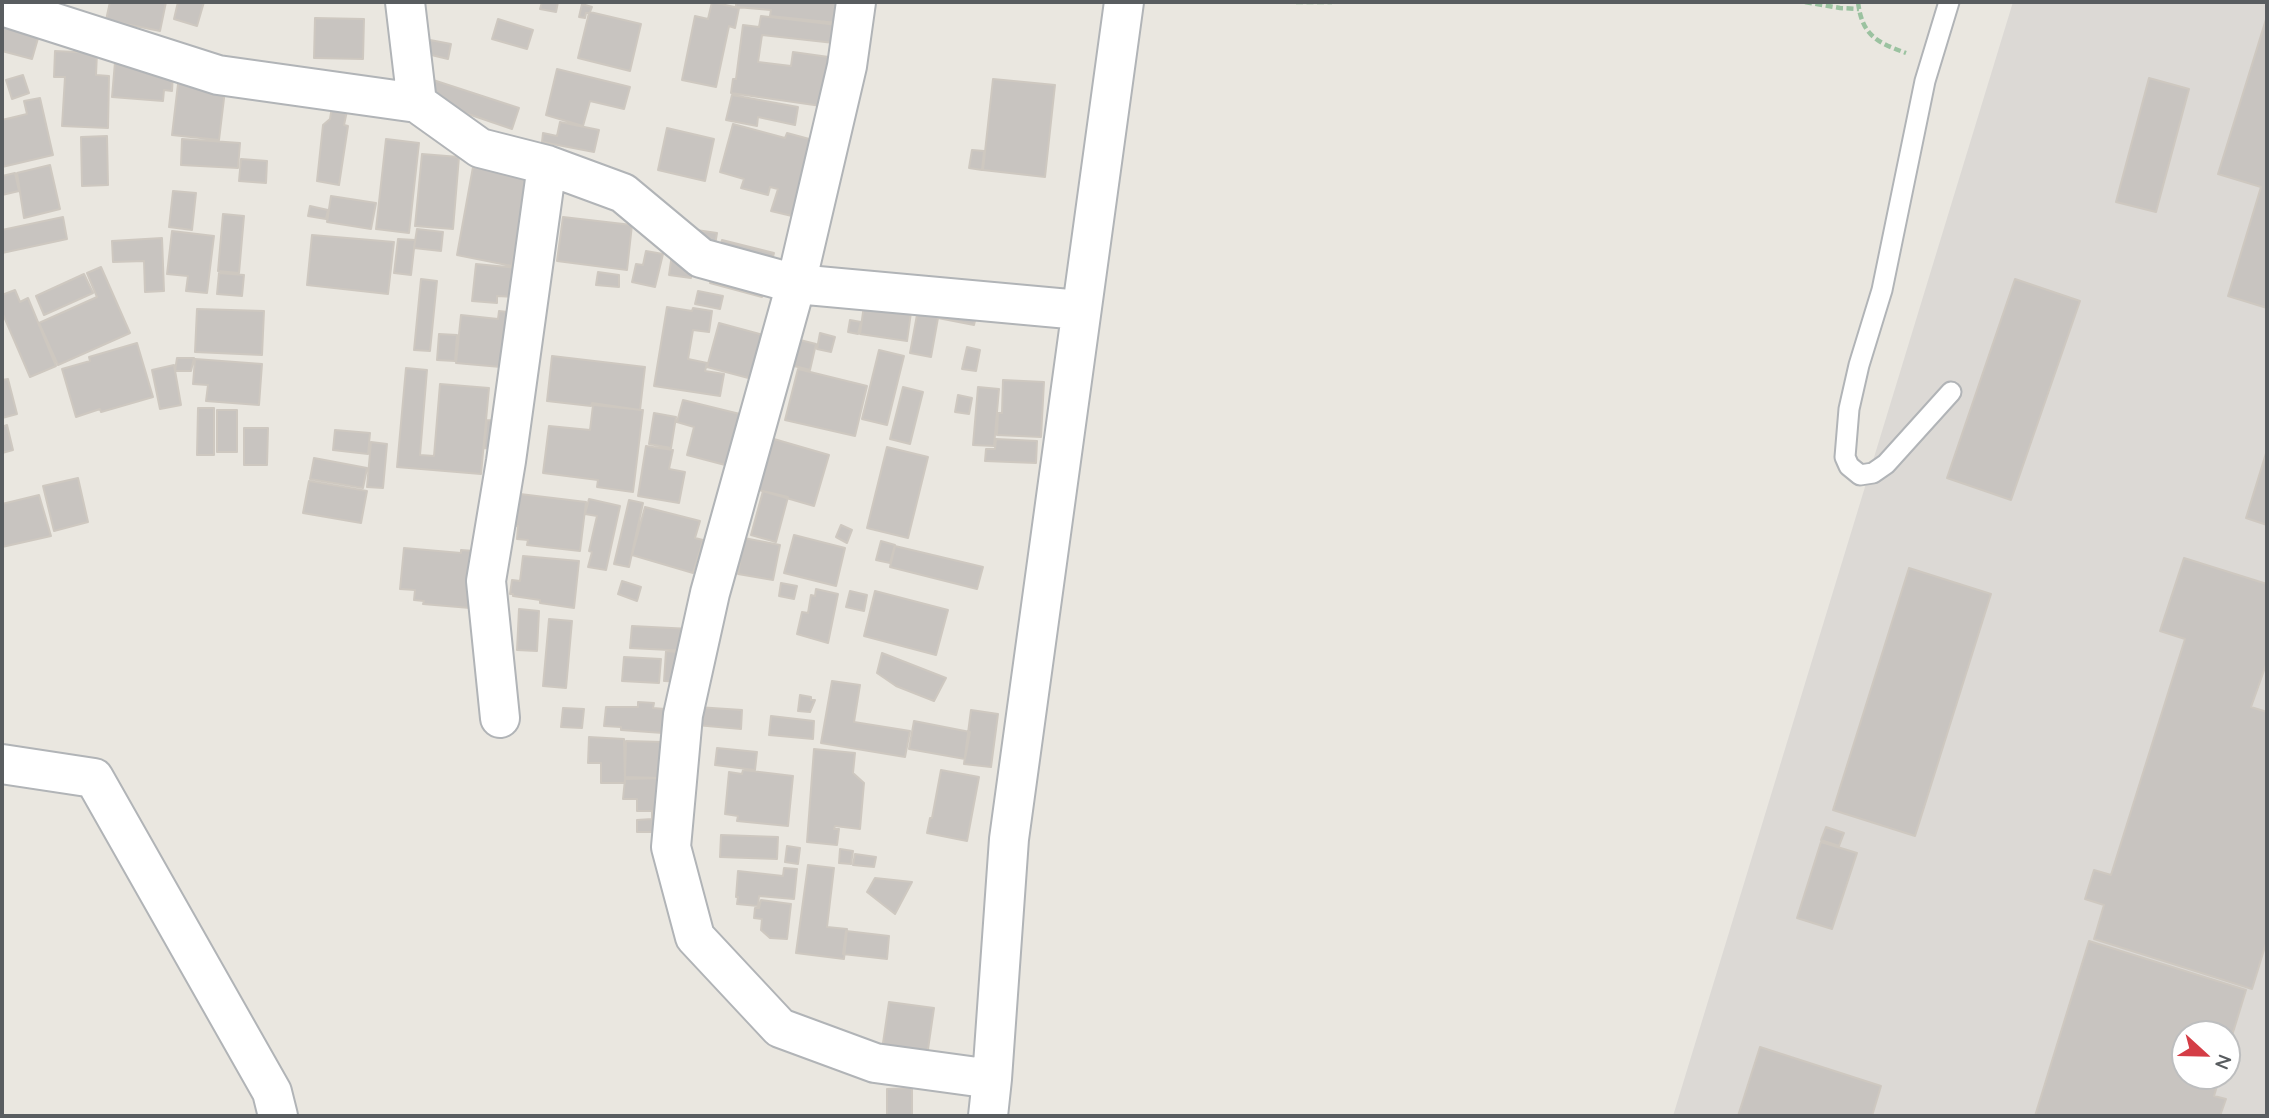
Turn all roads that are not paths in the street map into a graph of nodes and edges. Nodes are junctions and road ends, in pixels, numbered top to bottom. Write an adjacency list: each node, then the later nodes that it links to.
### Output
1 (405, 2): 6 (street)
2 (856, 2): 8 (street)
3 (1124, 2): 9 (street)
4 (1949, 2): 10 (lane)
5 (2, 6): 6 (street)
6 (417, 103): 7 (street)
7 (547, 165): 8 (street); 11 (street)
8 (796, 284): 9 (street); 13 (street)
9 (1080, 310): 13 (street)
10 (1951, 392)
11 (499, 718)
12 (2, 764): 14 (street)
13 (990, 1098)
14 (278, 1116)

